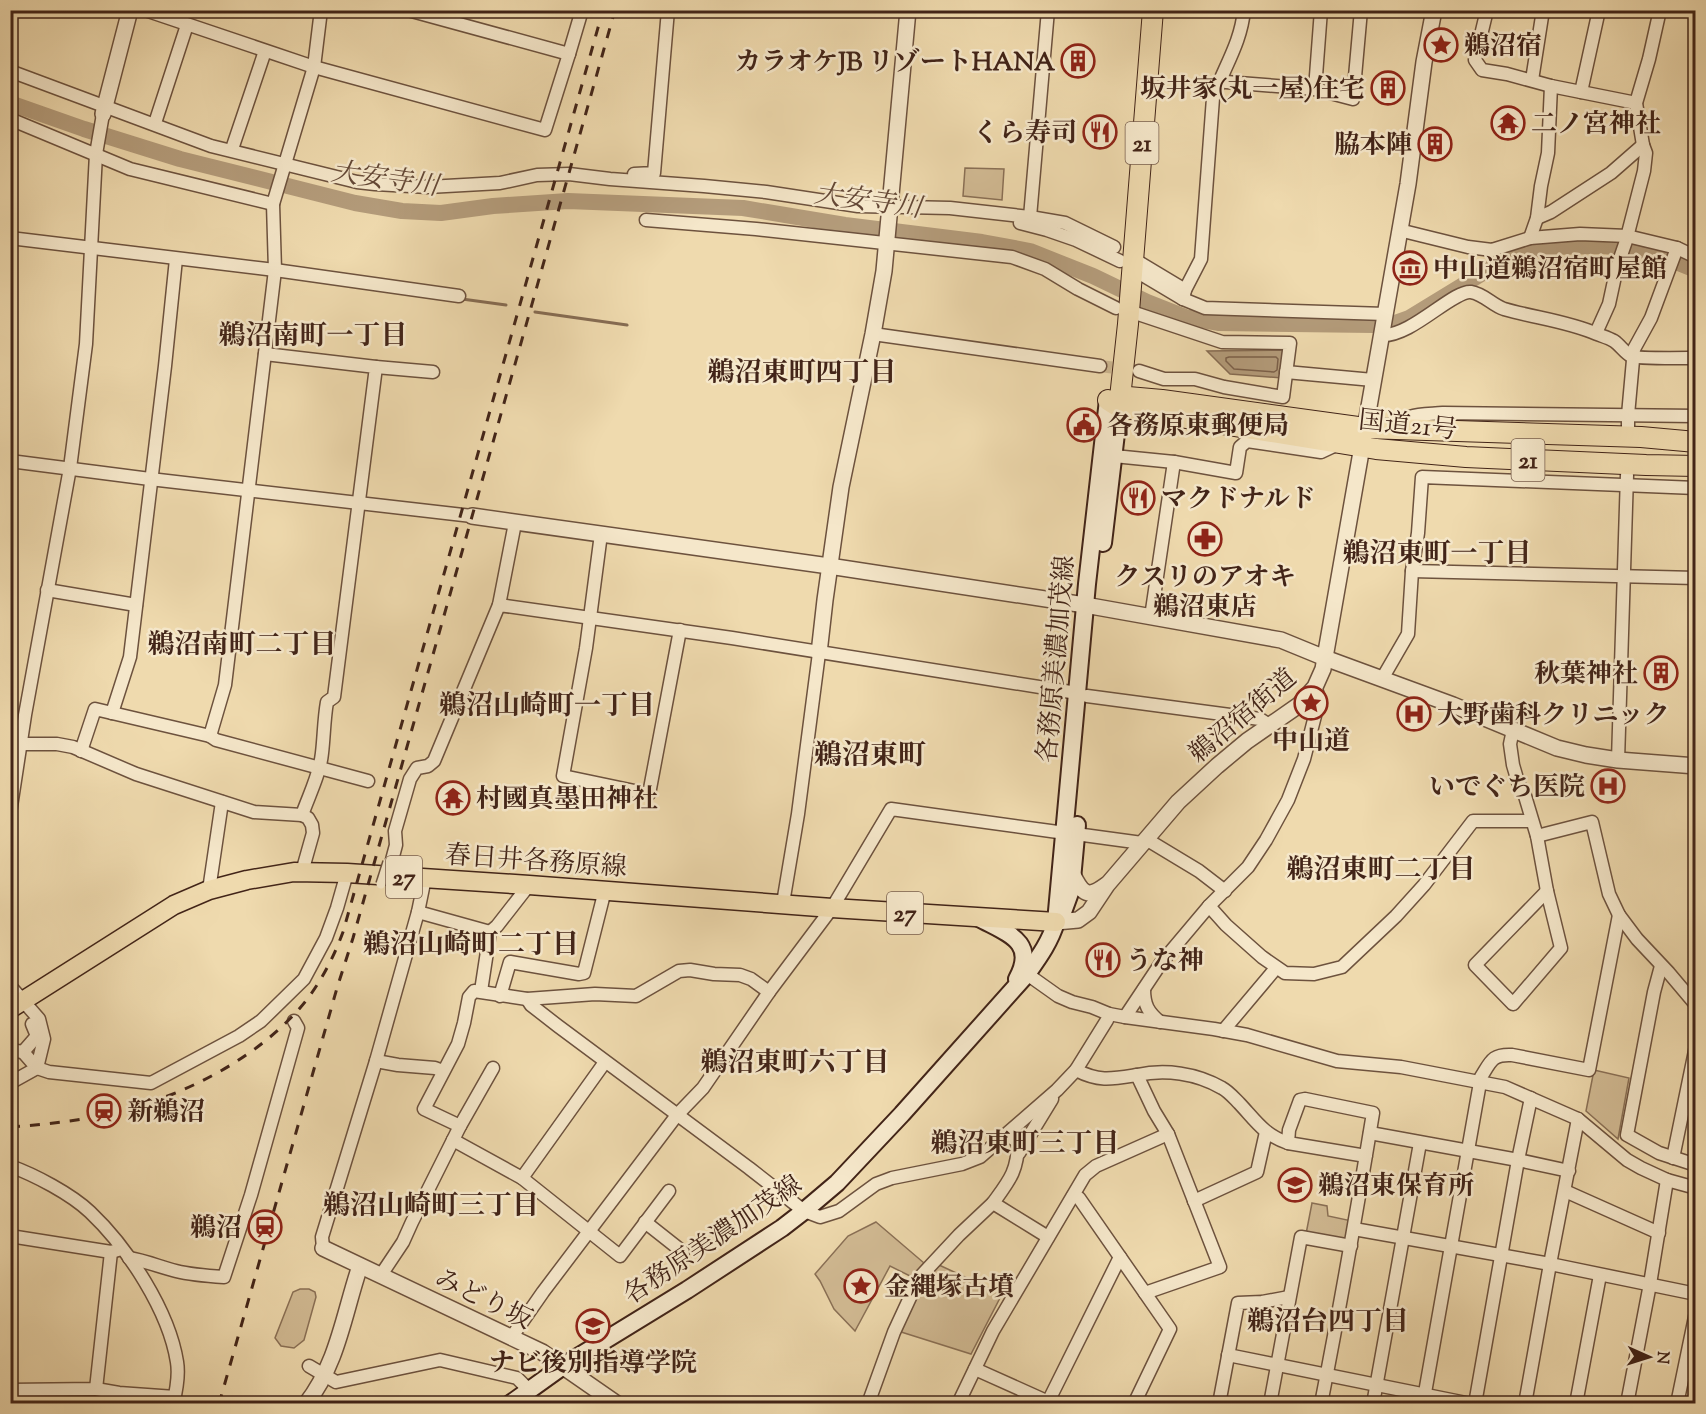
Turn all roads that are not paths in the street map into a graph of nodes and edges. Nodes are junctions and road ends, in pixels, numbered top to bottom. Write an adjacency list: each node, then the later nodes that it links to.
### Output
1 (130, 10): 30 (street)
2 (145, 10): 19 (street)
3 (321, 10): 22 (street)
4 (408, 10): 21 (street)
5 (582, 10): 21 (street)
6 (668, 10): 37 (street)
7 (908, 10): 40 (street)
8 (1048, 10): 41 (street)
9 (1141, 10): 53 (highway, 21)
10 (1153, 10): 53 (highway, 21)
11 (1244, 10): 24 (street)
12 (1321, 10): 27 (street)
13 (1361, 10): 27 (street)
14 (1434, 10): 44 (street, 鵜沼宿街道)
15 (1487, 10): 25 (street)
16 (1543, 10): 25 (street)
17 (1599, 10): 28 (street)
18 (1660, 10): 29 (street)
19 (187, 25): 20 (street); 32 (street)
20 (265, 51): 22 (street); 34 (street)
21 (569, 54): 22 (street)
22 (314, 67): 36 (street)
23 (10, 71): 30 (street)
24 (1219, 80): 27 (street); 55 (street)
25 (1532, 80): 26 (street)
26 (1551, 86): 28 (street); 42 (street)
27 (1315, 89)
28 (1581, 92): 29 (street)
29 (1636, 103): 33 (street)
30 (104, 110): 35 (street); 36 (street)
31 (10, 119): 35 (street)
32 (156, 120)
33 (1642, 145): 42 (street); 47 (street)
34 (233, 146)
35 (96, 151): 38 (street); 49 (street)
36 (284, 165): 37 (street); 38 (street)
37 (610, 179): 40 (street)
38 (273, 203): 54 (street)
39 (908, 207): 40 (street); 41 (street); 53 (street)
40 (890, 209): 48 (street)
41 (1030, 217): 53 (street)
42 (1537, 218): 46 (street)
43 (646, 220): 48 (street)
44 (1399, 230): 46 (street); 58 (street, 鵜沼宿街道)
45 (10, 238): 49 (street)
46 (1530, 238): 47 (street)
47 (1627, 238): 50 (street); 59 (street)
48 (887, 241): 57 (street); 60 (street)
49 (91, 248): 52 (street); 84 (street)
50 (1676, 251): 51 (street); 62 (street)
51 (1695, 257)
52 (176, 259): 54 (street); 85 (street)
53 (1126, 264): 55 (street); 57 (highway, 21)
54 (275, 270): 56 (street); 61 (street)
55 (1184, 294): 58 (street)
56 (459, 296)
57 (1124, 309): 68 (street); 70 (highway); 71 (highway, 21)
58 (1384, 325): 59 (street); 69 (street, 鵜沼宿街道)
59 (1596, 333): 62 (street)
60 (873, 334): 64 (street); 94 (street)
61 (265, 354): 65 (street); 89 (street)
62 (1632, 357): 63 (street); 72 (street)
63 (1695, 358)
64 (1100, 366)
65 (376, 367): 67 (street); 90 (street)
66 (1139, 371): 68 (street)
67 (433, 372)
68 (1286, 372): 69 (street)
69 (1373, 380): 76 (street, 鵜沼宿街道)
70 (1162, 400): 71 (highway, 国道21号 / 21); 76 (highway, 国道21号 / 21)
71 (1116, 401): 78 (highway, 国道21号 / 21); 79 (main road, 各務原美濃加茂線); 101 (main road, 各務原美濃加茂線)
72 (1628, 415): 73 (street); 74 (street); 75 (street)
73 (1695, 416)
74 (1390, 429): 76 (highway, 国道21号 / 21); 77 (highway, 国道21号 / 21)
75 (1629, 431)
76 (1363, 438): 78 (highway, 国道21号 / 21); 80 (highway, 国道21号 / 21); 106 (street, 鵜沼宿街道)
77 (1695, 442)
78 (1338, 444): 82 (street)
79 (1114, 456): 82 (street); 101 (main road, 各務原美濃加茂線)
80 (1466, 457): 83 (highway, 国道21号 / 21); 86 (street)
81 (10, 461): 84 (street)
82 (1174, 462): 102 (street)
83 (1695, 466)
84 (70, 468): 85 (street); 98 (street)
85 (150, 479): 89 (street); 99 (street)
86 (1466, 479): 87 (street); 95 (street)
87 (1627, 480): 88 (street); 96 (street)
88 (1695, 488)
89 (248, 490): 90 (street); 113 (street)
90 (360, 503): 91 (street); 118 (street)
91 (472, 516): 92 (street)
92 (515, 523): 93 (street); 100 (street)
93 (601, 534): 94 (street); 103 (street)
94 (829, 566): 101 (street); 105 (street)
95 (1412, 571): 96 (street); 107 (street)
96 (1624, 576): 97 (street); 116 (street)
97 (1695, 578)
98 (47, 590): 99 (street); 114 (street)
99 (136, 604): 110 (street)
100 (499, 604): 103 (street); 129 (street)
101 (1090, 606): 102 (street); 109 (main road, 各務原美濃加茂線)
102 (1151, 617): 106 (street)
103 (590, 618): 104 (street); 104 (street)
104 (680, 630): 105 (street)
105 (819, 652): 109 (street); 138 (street)
106 (1325, 658): 107 (street); 108 (street, 鵜沼宿街道)
107 (1382, 679): 112 (street)
108 (1315, 687): 111 (street, 鵜沼宿街道); 136 (street)
109 (1082, 694): 111 (street); 124 (main road, 各務原美濃加茂線)
110 (112, 713): 113 (street); 115 (street)
111 (1269, 725): 126 (street, 鵜沼宿街道)
112 (1513, 730): 116 (street); 123 (street)
113 (210, 736): 118 (street)
114 (15, 744): 115 (street); 121 (street)
115 (81, 751): 120 (street)
116 (1618, 760): 117 (street)
117 (1695, 766)
118 (319, 768): 119 (street); 122 (street)
119 (368, 781)
120 (222, 802): 122 (street); 134 (street)
121 (10, 813)
122 (302, 815): 127 (street)
123 (1532, 821): 125 (street); 147 (street)
124 (1071, 834): 126 (street); 130 (main road, 各務原美濃加茂線); 140 (street); 144 (main road, 各務原美濃加茂線)
125 (1536, 836): 137 (street); 142 (street)
126 (1144, 841): 133 (street, 鵜沼宿街道); 136 (street)
127 (302, 873): 128 (main road, 春日井各務原線 / 27); 134 (main road, 春日井各務原線 / 27)
128 (347, 873): 129 (main road, 春日井各務原線 / 27); 167 (street)
129 (385, 874): 131 (main road, 春日井各務原線 / 27)
130 (1073, 875): 133 (street); 144 (main road, 各務原美濃加茂線)
131 (425, 878): 132 (main road, 春日井各務原線 / 27); 141 (street)
132 (529, 885): 135 (main road, 春日井各務原線 / 27); 145 (street)
133 (1107, 885): 144 (street, 鵜沼宿街道)
134 (209, 890): 156 (main road, 春日井各務原線 / 27)
135 (605, 890): 138 (main road, 春日井各務原線 / 27); 154 (street)
136 (1225, 891): 139 (street)
137 (1547, 891): 137 (street)
138 (783, 903): 140 (main road, 春日井各務原線 / 27)
139 (1209, 906): 147 (street); 150 (street)
140 (831, 908): 143 (main road, 春日井各務原線 / 27); 152 (street)
141 (418, 912): 145 (street); 165 (street)
142 (1619, 915): 146 (street); 172 (street)
143 (979, 918): 144 (main road, 春日井各務原線 / 27); 153 (main road)
144 (1056, 922): 148 (main road, 各務原美濃加茂線)
145 (490, 932): 151 (street)
146 (1661, 966): 157 (street); 189 (street)
147 (1276, 968): 162 (street)
148 (1027, 974): 153 (main road, 各務原美濃加茂線); 158 (street)
149 (10, 986): 156 (street)
150 (1144, 989): 159 (street); 161 (street)
151 (480, 991): 154 (street); 170 (street)
152 (769, 992): 155 (street); 175 (street)
153 (1008, 995): 202 (main road, 各務原美濃加茂線)
154 (501, 996): 155 (street)
155 (527, 999): 166 (street)
156 (16, 1005): 164 (street); 167 (street)
157 (1695, 1005)
158 (1109, 1014): 159 (street); 169 (street)
159 (1125, 1017): 161 (street)
160 (294, 1021): 214 (street)
161 (1161, 1023): 162 (street)
162 (1222, 1031): 172 (street)
163 (1695, 1046): 189 (street)
164 (17, 1051): 167 (street)
165 (376, 1061): 170 (street); 212 (street)
166 (606, 1062): 175 (street); 194 (street)
167 (37, 1068): 173 (street)
168 (493, 1068): 178 (street)
169 (1076, 1070): 171 (street); 176 (street)
170 (443, 1071): 178 (street)
171 (1137, 1075): 179 (street); 181 (street)
172 (1480, 1082): 174 (street); 186 (street)
173 (10, 1083)
174 (1532, 1098): 177 (street); 190 (street)
175 (677, 1115): 202 (street); 205 (street)
176 (1032, 1119): 182 (street); 187 (street)
177 (1578, 1119): 193 (street); 195 (street)
178 (460, 1126): 183 (street)
179 (1266, 1132): 184 (street); 200 (street)
180 (1370, 1133): 184 (street); 185 (street); 188 (street)
181 (1168, 1134): 199 (street); 200 (street)
182 (1004, 1136): 187 (street); 202 (street)
183 (453, 1140): 194 (street); 219 (street)
184 (1288, 1143): 188 (street)
185 (1420, 1143): 186 (street); 209 (street)
186 (1469, 1151): 190 (street); 211 (street)
187 (1018, 1154): 201 (street)
188 (1366, 1156): 204 (street)
189 (1673, 1158): 191 (street)
190 (1518, 1160): 193 (street); 216 (street)
191 (1695, 1164)
192 (10, 1166): 214 (street)
193 (1569, 1171): 198 (street)
194 (522, 1178): 205 (street)
195 (1667, 1180): 196 (street); 206 (street)
196 (1695, 1188)
197 (669, 1191): 203 (street)
198 (1565, 1191): 206 (street); 217 (street)
199 (1073, 1196): 208 (street); 215 (street)
200 (1194, 1201): 222 (street)
201 (993, 1203): 208 (street); 245 (street)
202 (804, 1211): 230 (main road, 各務原美濃加茂線)
203 (645, 1222): 205 (street); 213 (street)
204 (1354, 1229): 209 (street); 210 (street)
205 (589, 1232): 226 (street)
206 (1659, 1233): 221 (street)
207 (10, 1236): 214 (street)
208 (1048, 1236): 231 (street)
209 (1403, 1238): 211 (street); 234 (street)
210 (1351, 1246): 224 (street); 232 (street)
211 (1451, 1247): 216 (street); 239 (street)
212 (322, 1248): 218 (street, みどり坂)
213 (683, 1252)
214 (121, 1253): 235 (street); 240 (street)
215 (1120, 1257): 222 (street); 241 (street)
216 (1501, 1257): 217 (street); 252 (street)
217 (1550, 1264): 220 (street); 253 (street)
218 (360, 1266): 219 (street, みどり坂); 233 (street)
219 (381, 1275): 226 (street, みどり坂)
220 (1600, 1275): 221 (street); 254 (street)
221 (1650, 1284): 223 (street); 255 (street)
222 (1145, 1293): 247 (street)
223 (1695, 1294)
224 (1289, 1297): 227 (street); 228 (street)
225 (1695, 1312): 256 (street)
226 (511, 1338): 230 (street, みどり坂)
227 (1228, 1355): 228 (street); 248 (street)
228 (1277, 1364): 232 (street); 249 (street)
229 (309, 1366): 233 (street)
230 (563, 1366): 236 (main road, 各務原美濃加茂線); 244 (street, みどり坂)
231 (975, 1369): 241 (street); 246 (street)
232 (1327, 1375): 234 (street); 250 (street)
233 (325, 1377): 236 (street); 242 (street)
234 (1377, 1385): 239 (street); 251 (street)
235 (96, 1389): 237 (street); 238 (street)
236 (528, 1389): 243 (main road, 各務原美濃加茂線)
237 (10, 1390)
238 (119, 1398): 240 (street)
239 (1424, 1399): 252 (street)
240 (174, 1400)
241 (1051, 1403)
242 (306, 1404)
243 (510, 1404)
244 (617, 1404)
245 (868, 1404)
246 (958, 1404)
247 (1134, 1404)
248 (1219, 1404)
249 (1270, 1404)
250 (1321, 1404)
251 (1373, 1404)
252 (1473, 1404)
253 (1525, 1404)
254 (1576, 1404)
255 (1628, 1404)
256 (1677, 1404)

